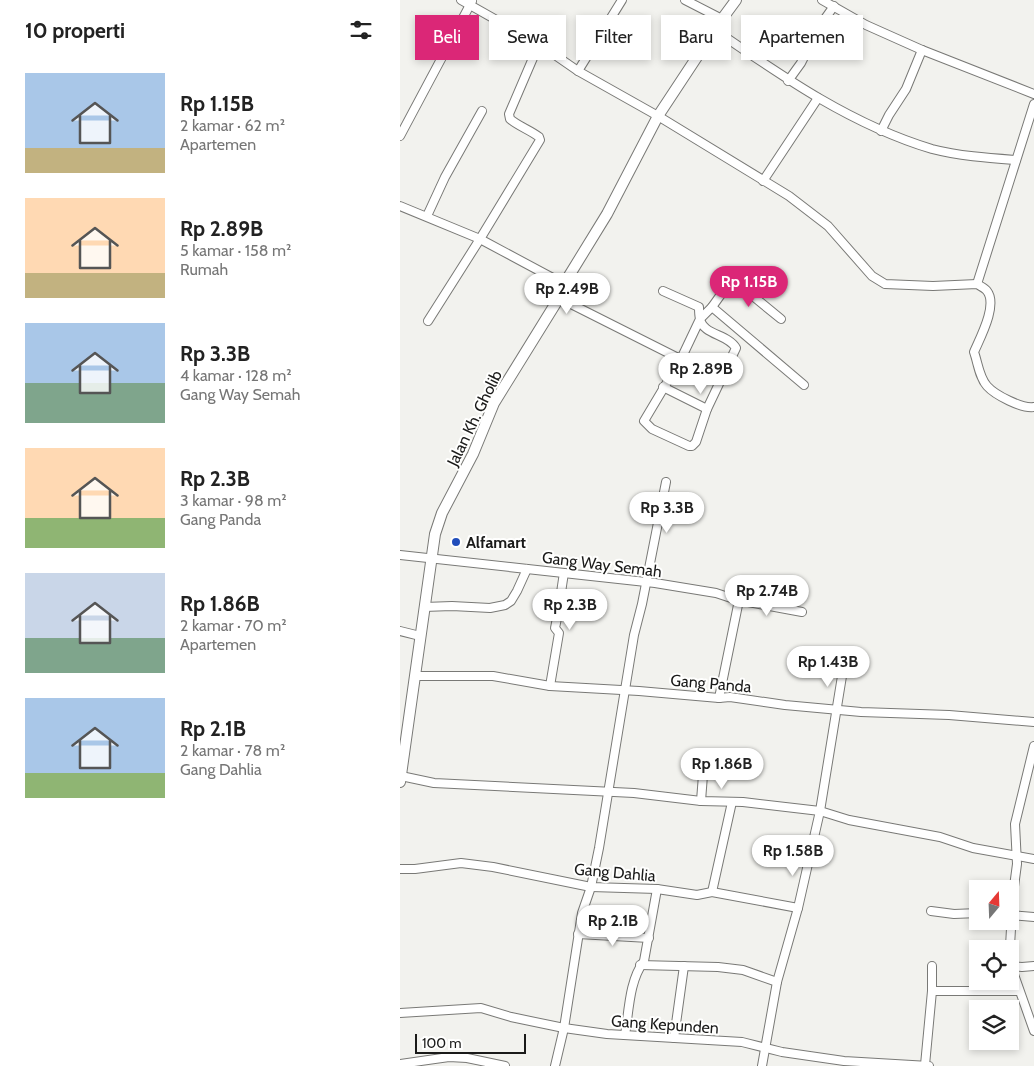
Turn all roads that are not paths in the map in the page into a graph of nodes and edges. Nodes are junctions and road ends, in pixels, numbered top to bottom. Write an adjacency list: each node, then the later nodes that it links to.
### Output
1 (461, 0): 6 (street)
2 (622, 0): 16 (street)
3 (685, 0): 9 (street)
4 (736, 0): 10 (main road, Jalan Kh. Gholib)
5 (822, 0): 7 (street)
6 (472, 2): 8 (street); 24 (street)
7 (834, 6): 12 (street); 17 (street)
8 (493, 15)
9 (716, 15)
10 (724, 15)
11 (731, 39): 17 (street)
12 (922, 50): 18 (street); 23 (street)
13 (532, 60): 29 (street)
14 (561, 60): 16 (street)
15 (695, 60): 22 (main road, Jalan Kh. Gholib)
16 (578, 72): 22 (street)
17 (793, 76): 19 (street)
18 (1034, 94)
19 (818, 98): 23 (street); 26 (street)
20 (1034, 104): 25 (street)
21 (482, 111): 28 (street)
22 (658, 116): 26 (street); 30 (main road, Jalan Kh. Gholib)
23 (881, 131): 25 (street)
24 (400, 136)
25 (1016, 160): 31 (street)
26 (763, 181): 31 (street)
27 (400, 206): 28 (street)
28 (427, 216): 29 (street)
29 (480, 238): 30 (street); 37 (street)
30 (564, 284): 33 (main road, Jalan Kh. Gholib)
31 (977, 284): 42 (street)
32 (663, 291): 35 (street)
33 (558, 298): 38 (street); 46 (main road, Jalan Kh. Gholib)
34 (712, 307): 35 (street); 36 (street); 40 (street)
35 (700, 319): 38 (street); 39 (street)
36 (781, 319)
37 (428, 320)
38 (681, 359): 39 (street); 41 (street)
39 (720, 379): 43 (street)
40 (804, 385)
41 (663, 387): 43 (street); 43 (street)
42 (1034, 407)
43 (708, 409)
44 (666, 482): 49 (street)
45 (400, 555): 46 (street, Gang Way Semah)
46 (432, 560): 47 (street, Gang Way Semah); 51 (main road, Jalan Kh. Gholib)
47 (527, 568): 48 (street, Gang Way Semah); 51 (street)
48 (564, 573): 49 (street, Gang Way Semah); 57 (street)
49 (646, 582): 50 (street, Gang Way Semah); 58 (street)
50 (737, 600): 52 (street, Gang Way Semah); 59 (street)
51 (424, 607): 54 (main road, Jalan Kh. Gholib)
52 (802, 612)
53 (400, 631): 54 (street)
54 (420, 636): 56 (main road, Jalan Kh. Gholib)
55 (843, 670): 60 (street)
56 (415, 676): 57 (street, Gang Panda); 63 (main road, Jalan Kh. Gholib)
57 (550, 686): 58 (street, Gang Panda)
58 (626, 690): 59 (street, Gang Panda); 66 (street)
59 (719, 698): 60 (street, Gang Panda)
60 (835, 710): 61 (street, Gang Panda); 69 (street)
61 (1034, 722)
62 (1034, 746): 70 (street)
63 (402, 752): 65 (main road, Jalan Kh. Gholib)
64 (704, 762): 67 (street)
65 (400, 779): 66 (street)
66 (609, 791): 67 (street); 74 (street)
67 (702, 801): 68 (street)
68 (732, 802): 69 (street); 76 (street)
69 (820, 811): 70 (street); 77 (street)
70 (1018, 855): 71 (street); 73 (street)
71 (1034, 859)
72 (400, 869): 74 (street, Gang Dahlia)
73 (1015, 880)
74 (591, 887): 75 (street, Gang Dahlia); 82 (street)
75 (657, 889): 76 (street, Gang Dahlia); 83 (street)
76 (712, 892): 77 (street, Gang Dahlia)
77 (798, 908): 89 (street)
78 (931, 911): 79 (street)
79 (969, 913)
80 (1019, 916): 81 (street)
81 (1034, 917)
82 (578, 934): 83 (street); 93 (street)
83 (649, 938): 84 (street)
84 (640, 965): 85 (street); 95 (street)
85 (684, 966): 89 (street); 96 (street)
86 (932, 966): 90 (street)
87 (1019, 966): 88 (street)
88 (1034, 966)
89 (777, 982): 97 (street)
90 (932, 991): 91 (street); 101 (street)
91 (1019, 991): 94 (street)
92 (400, 1013): 93 (street, Gang Kepunden)
93 (564, 1028): 95 (street, Gang Kepunden); 103 (street)
94 (1034, 1031)
95 (625, 1035): 96 (street, Gang Kepunden)
96 (674, 1038): 97 (street, Gang Kepunden)
97 (766, 1047): 100 (street, Gang Kepunden); 104 (street)
98 (456, 1062): 99 (street); 102 (street)
99 (400, 1064)
100 (901, 1065): 101 (street, Gang Kepunden)
101 (927, 1065)
102 (506, 1066)
103 (555, 1066)
104 (762, 1066)

